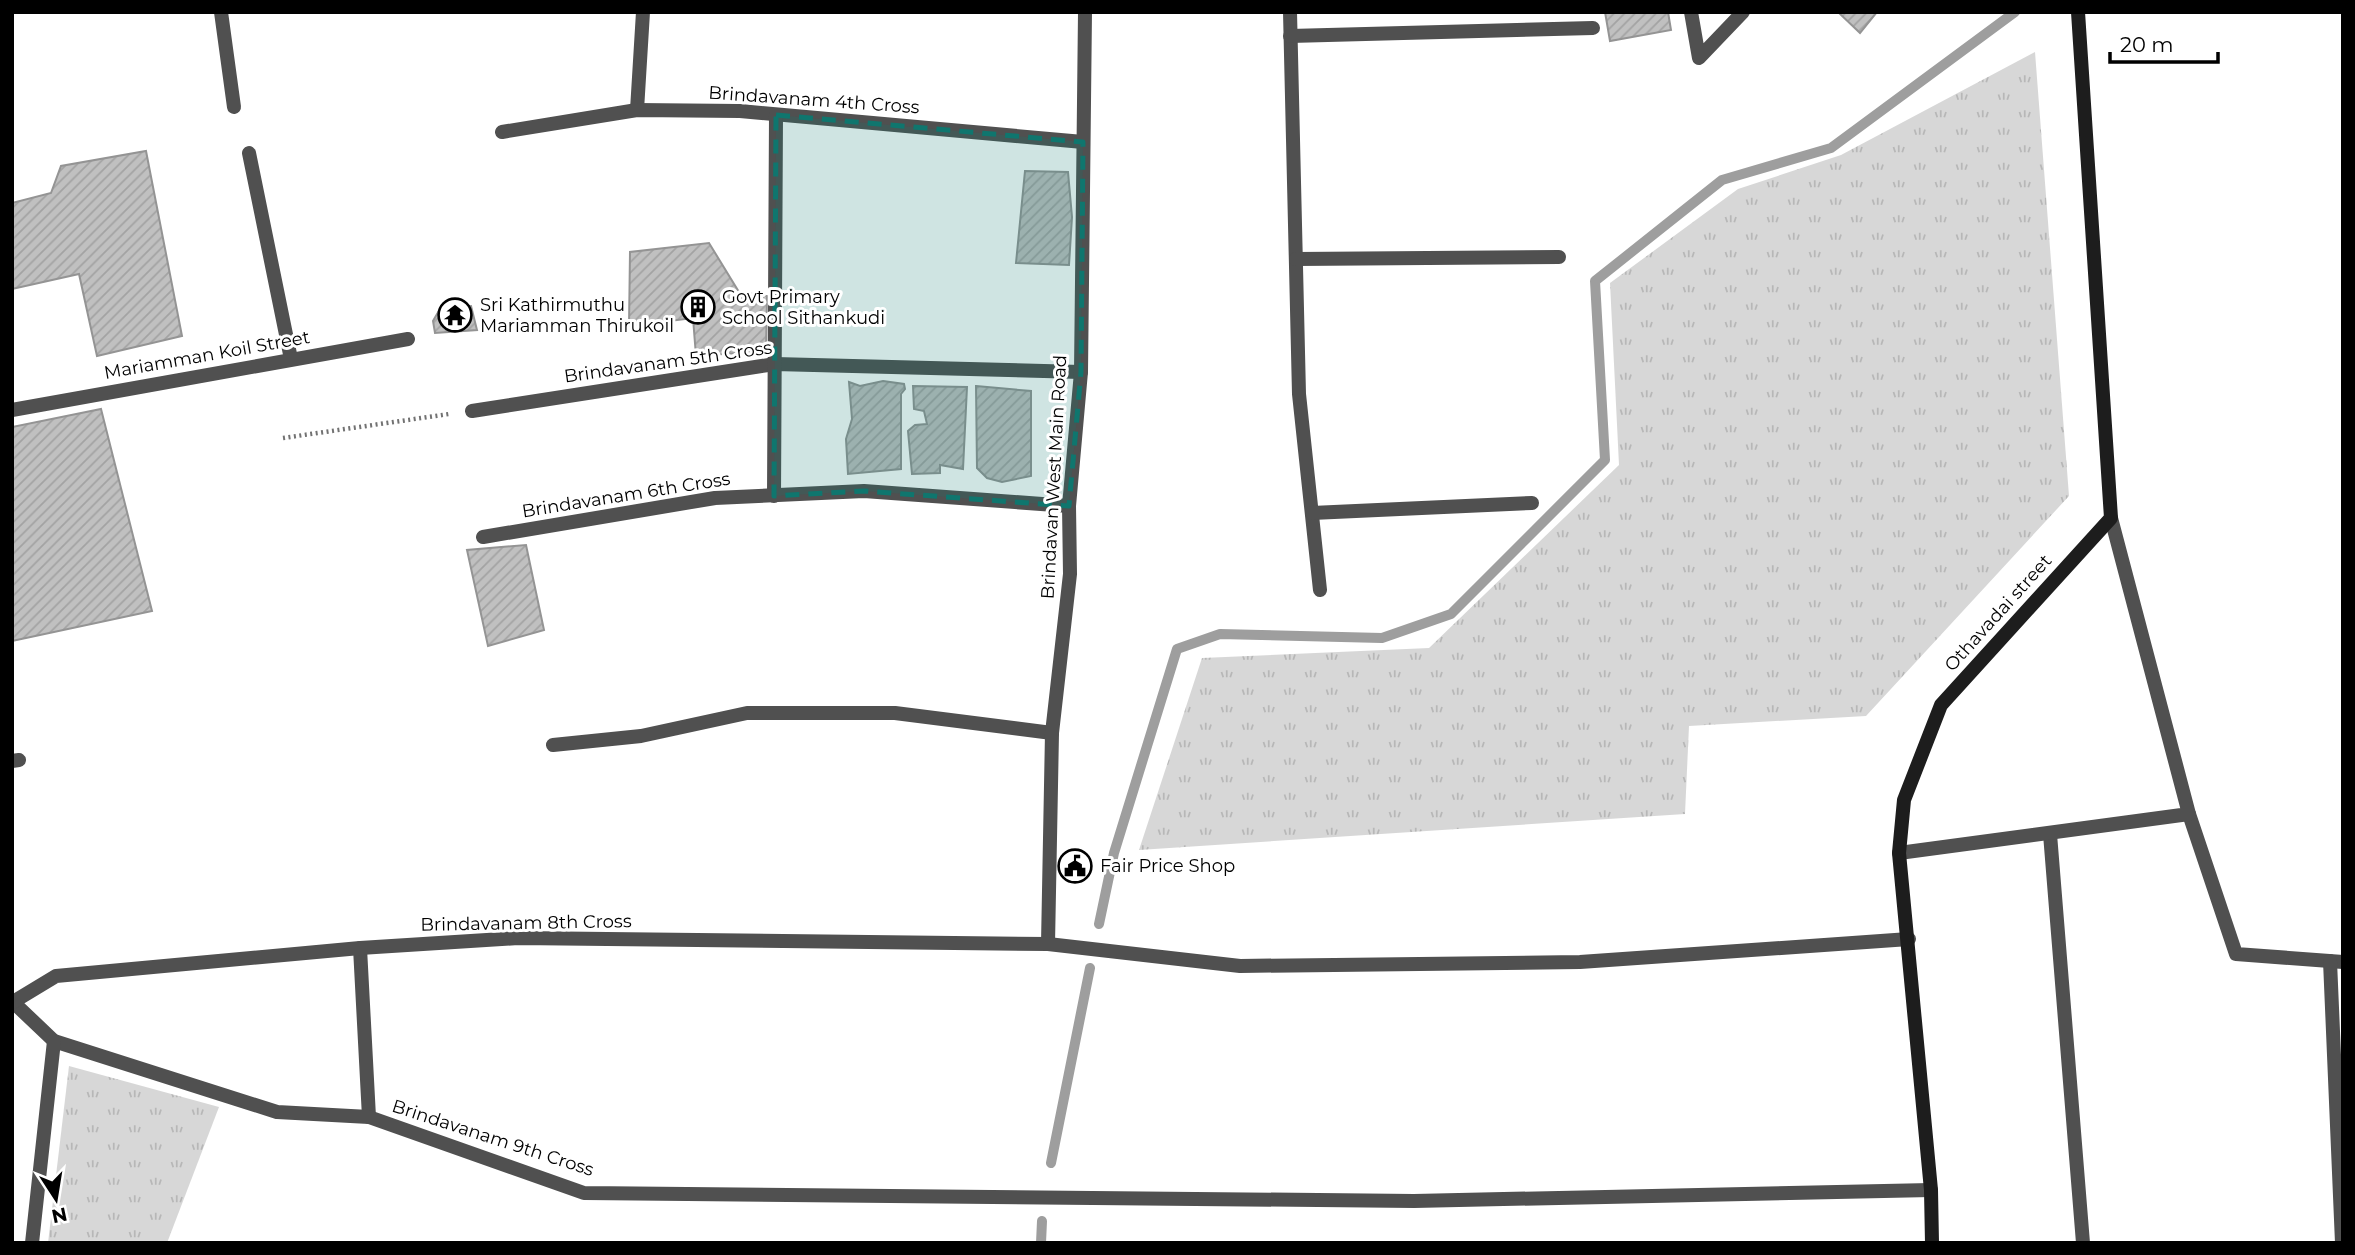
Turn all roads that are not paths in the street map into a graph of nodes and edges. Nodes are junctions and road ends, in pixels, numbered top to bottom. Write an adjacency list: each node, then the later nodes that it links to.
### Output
1 (221, 12): 10 (street)
2 (643, 12): 11 (street)
3 (1085, 12): 14 (street, Brindavan West Main Road)
4 (1290, 12): 9 (street)
5 (1691, 12): 6 (street)
6 (1743, 12)
7 (2078, 12): 28 (street)
8 (1593, 28): 9 (street)
9 (1290, 36): 17 (street)
10 (234, 107)
11 (637, 110): 12 (street, Brindavanam 4th Cross); 13 (street, Brindavanam 4th Cross)
12 (776, 115): 14 (street, Brindavanam 4th Cross); 20 (street)
13 (502, 132)
14 (1083, 142): 21 (street, Brindavan West Main Road)
15 (249, 153): 19 (street)
16 (1559, 257): 17 (street)
17 (1296, 259): 27 (street)
18 (408, 340): 19 (street, Mariamman Koil Street)
19 (291, 359): 22 (street, Mariamman Koil Street)
20 (775, 364): 21 (street, Brindavanam 5th Cross); 23 (street, Brindavanam 5th Cross); 24 (street)
21 (1081, 372): 26 (street, Brindavan West Main Road)
22 (12, 410)
23 (472, 411)
24 (774, 496): 26 (street, Brindavanam 6th Cross); 29 (street, Brindavanam 6th Cross)
25 (1532, 503): 27 (street)
26 (1069, 506): 31 (street, Brindavan West Main Road)
27 (1311, 513): 30 (street)
28 (2110, 518): 33 (street); 35 (street, Othavadai street)
29 (483, 537)
30 (1320, 590)
31 (1052, 733): 32 (street); 37 (street, Brindavan West Main Road)
32 (554, 745)
33 (2189, 814): 34 (street); 39 (street)
34 (2050, 834): 35 (street); 46 (street)
35 (1899, 853): 36 (street, Othavadai street)
36 (1909, 939): 37 (street, Brindavanam 8th Cross); 43 (street, Othavadai street)
37 (1048, 944): 38 (street, Brindavanam 8th Cross)
38 (360, 948): 40 (street, Brindavanam 8th Cross); 42 (street)
39 (2336, 961): 47 (street)
40 (13, 1002): 41 (street, Brindavanam 9th Cross)
41 (54, 1041): 42 (street, Brindavanam 9th Cross); 44 (street)
42 (369, 1117): 43 (street, Brindavanam 9th Cross)
43 (1931, 1189): 45 (street, Othavadai street)
44 (32, 1243)
45 (1932, 1243)
46 (2083, 1243)
47 (2342, 1243)

